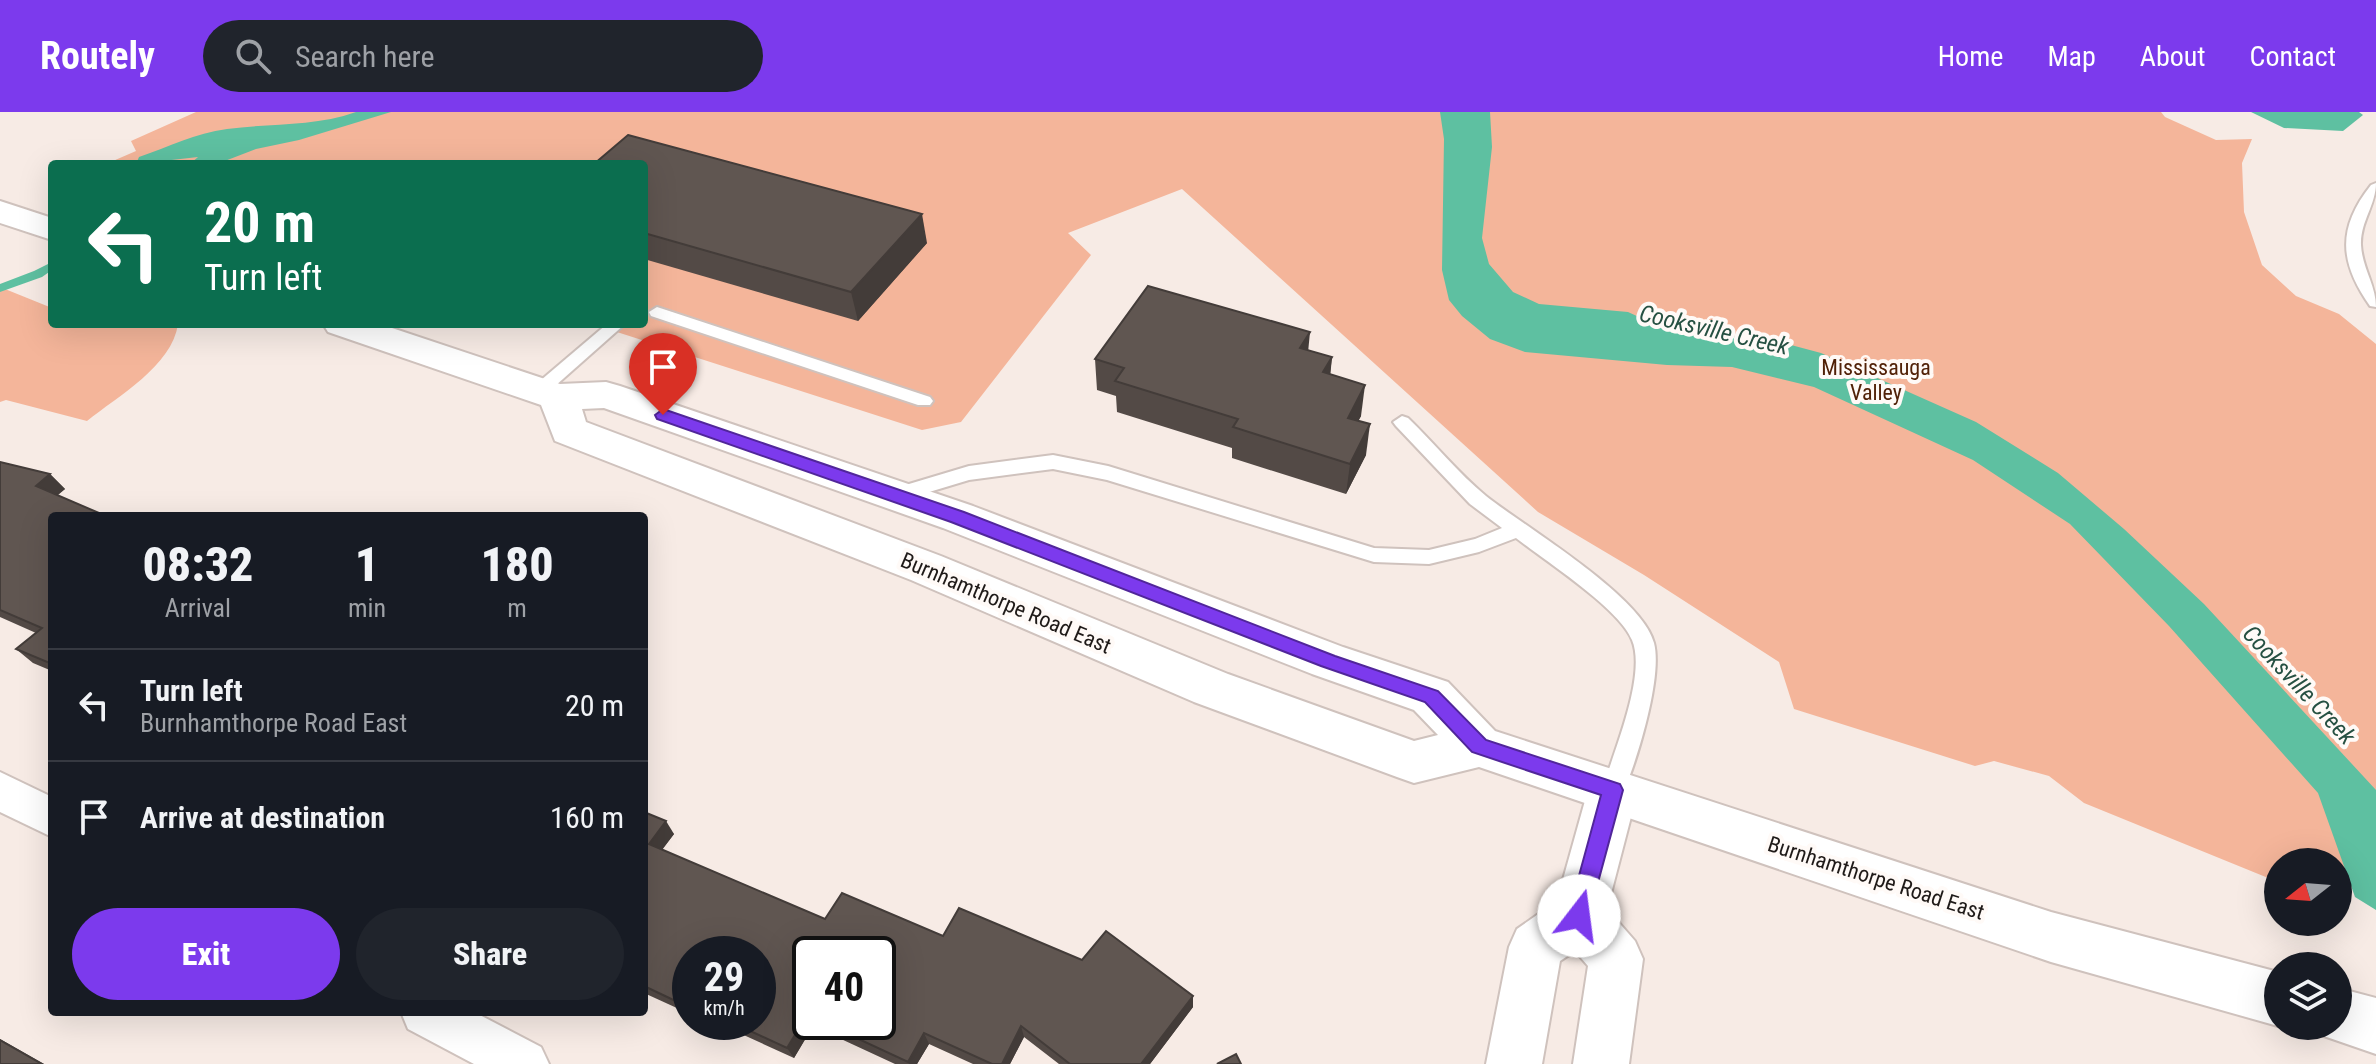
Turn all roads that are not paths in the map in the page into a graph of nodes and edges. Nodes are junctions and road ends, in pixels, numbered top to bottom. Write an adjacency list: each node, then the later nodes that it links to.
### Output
1 (2376, 188): 4 (lane)
2 (0, 211): 3 (main road)
3 (48, 229)
4 (2376, 302)
5 (648, 311): 9 (lane)
6 (353, 328): 8 (main road, Burnhamthorpe Road East)
7 (613, 328): 8 (lane)
8 (549, 394): 11 (main road, Burnhamthorpe Road East); 13 (main road, Burnhamthorpe Road East)
9 (924, 401)
10 (1402, 422): 12 (lane)
11 (892, 496): 12 (lane); 13 (main road, Burnhamthorpe Road East)
12 (1518, 529): 14 (lane)
13 (1479, 746): 14 (main road, Burnhamthorpe Road East)
14 (1613, 790): 17 (main road); 18 (main road, Burnhamthorpe Road East)
15 (0, 791): 16 (street)
16 (48, 816)
17 (1579, 916): 23 (main road); 24 (main road)
18 (2264, 995)
19 (433, 1016): 22 (street)
20 (2352, 1019): 21 (main road)
21 (2376, 1026)
22 (524, 1064)
23 (1514, 1064)
24 (1601, 1064)

